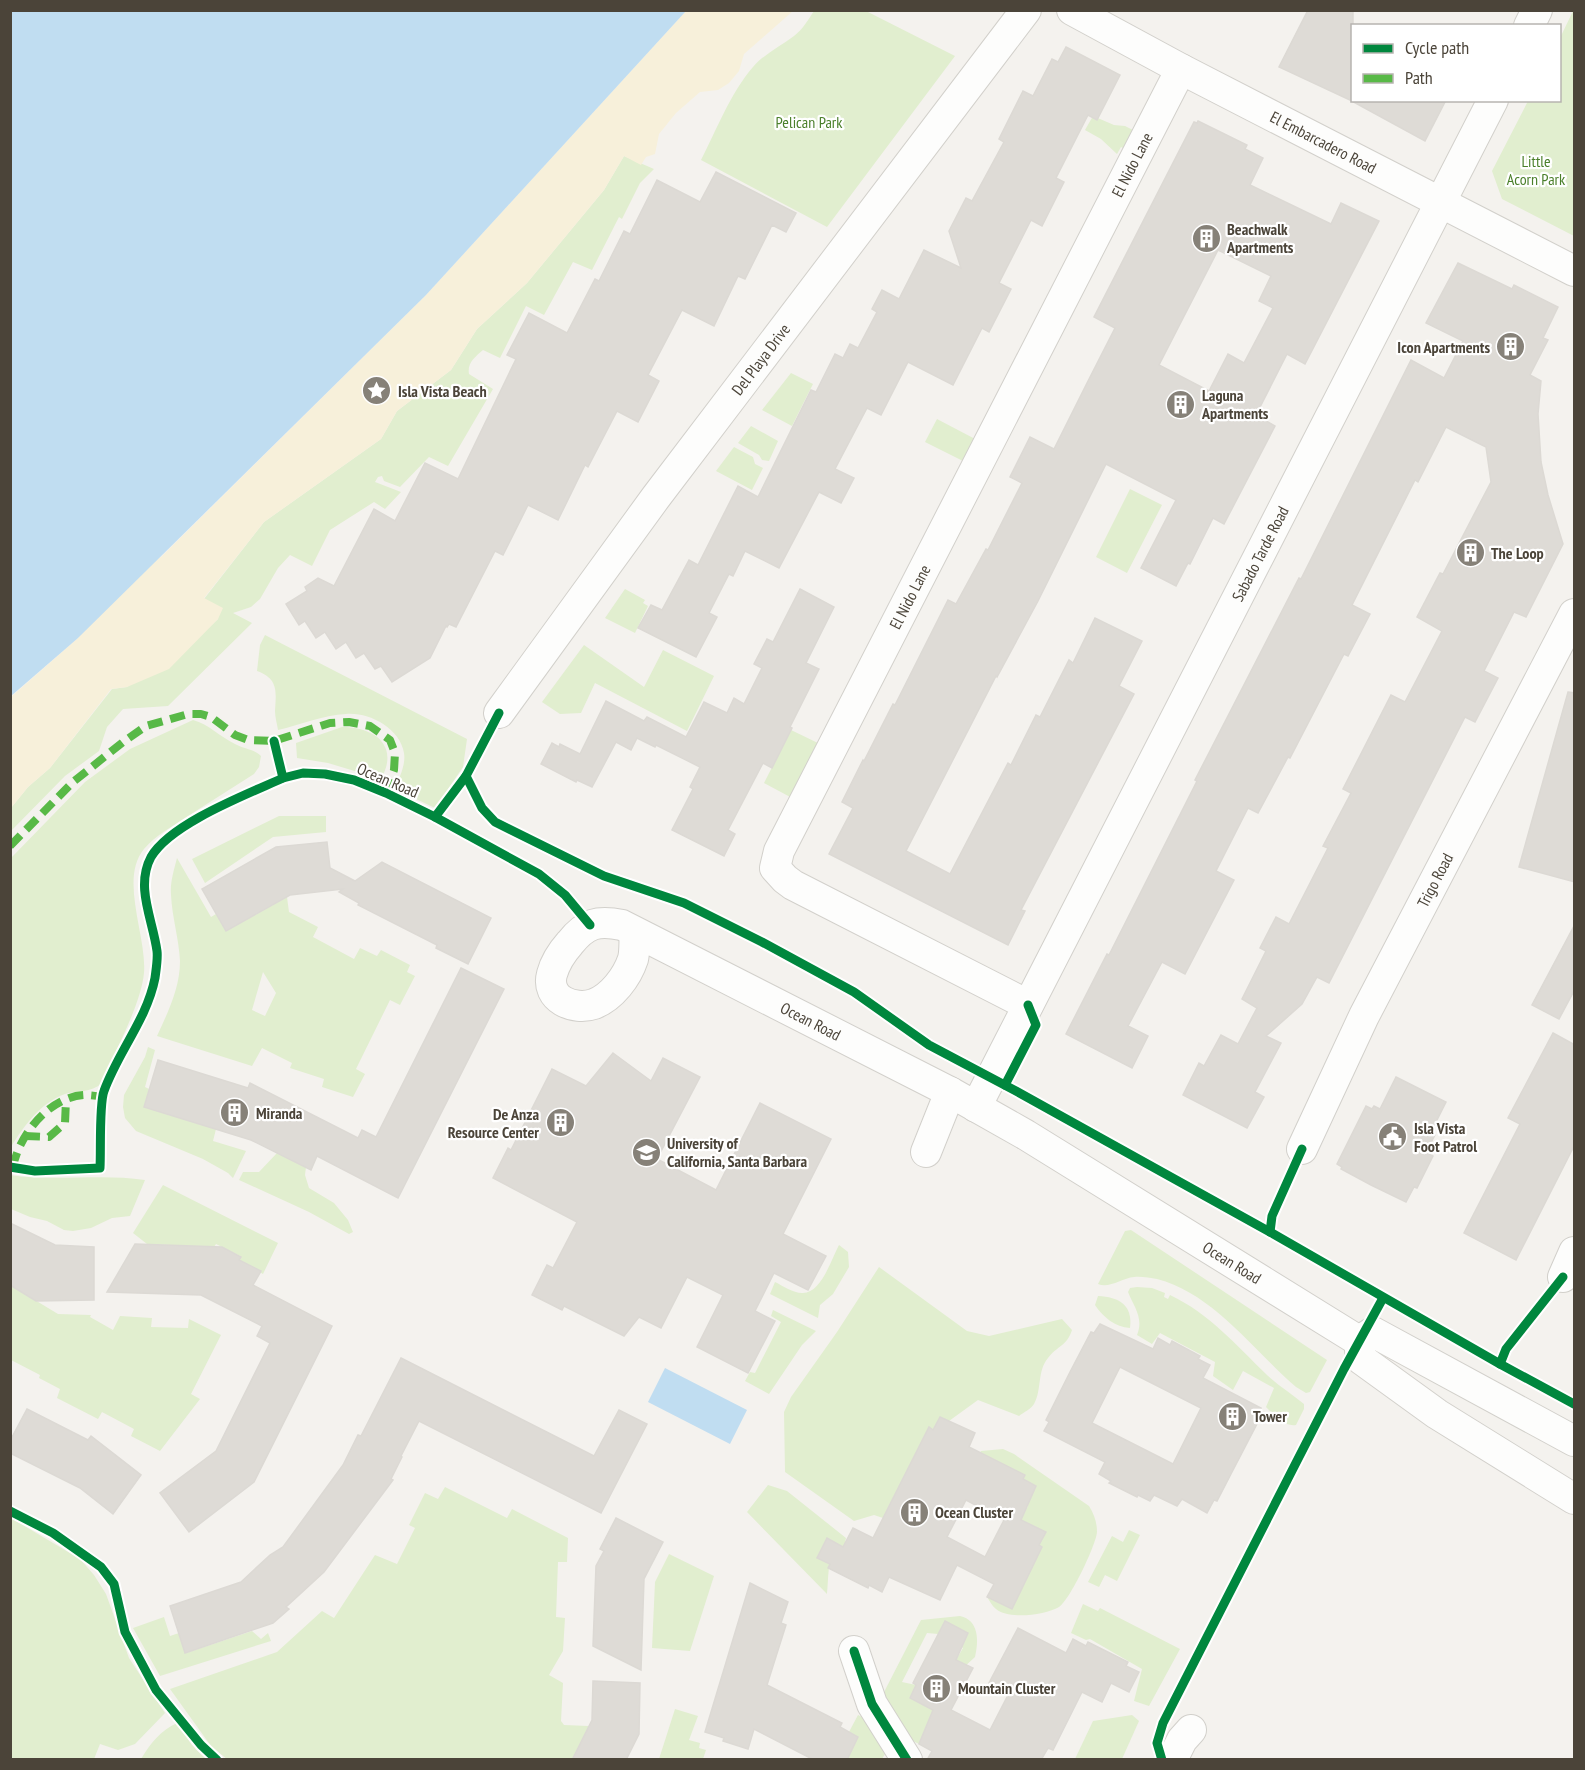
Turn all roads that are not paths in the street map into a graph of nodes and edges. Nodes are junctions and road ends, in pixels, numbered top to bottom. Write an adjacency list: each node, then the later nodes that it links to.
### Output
1 (1026, 10): 10 (street, Del Playa Drive)
2 (1072, 10): 5 (street, El Embarcadero Road)
3 (1537, 10): 4 (street)
4 (1531, 24)
5 (1181, 69): 7 (street, El Embarcadero Road); 12 (street, El Nido Lane)
6 (1492, 102): 7 (street, Sabado Tarde Road)
7 (1442, 202): 8 (street, El Embarcadero Road); 12 (street, Sabado Tarde Road)
8 (1575, 271)
9 (1575, 614): 15 (street, Trigo Road)
10 (498, 713)
11 (635, 932): 11 (street, Ocean Road); 13 (street, Ocean Road)
12 (1028, 1005): 14 (street, Sabado Tarde Road)
13 (950, 1092): 14 (street, Ocean Road); 16 (street)
14 (976, 1107): 17 (street, Ocean Road)
15 (1302, 1149)
16 (926, 1152)
17 (1359, 1341): 18 (street); 19 (street)
18 (1575, 1441)
19 (1575, 1499)
20 (854, 1651): 22 (street)
21 (1191, 1730): 23 (street)
22 (906, 1760)
23 (1172, 1760)

